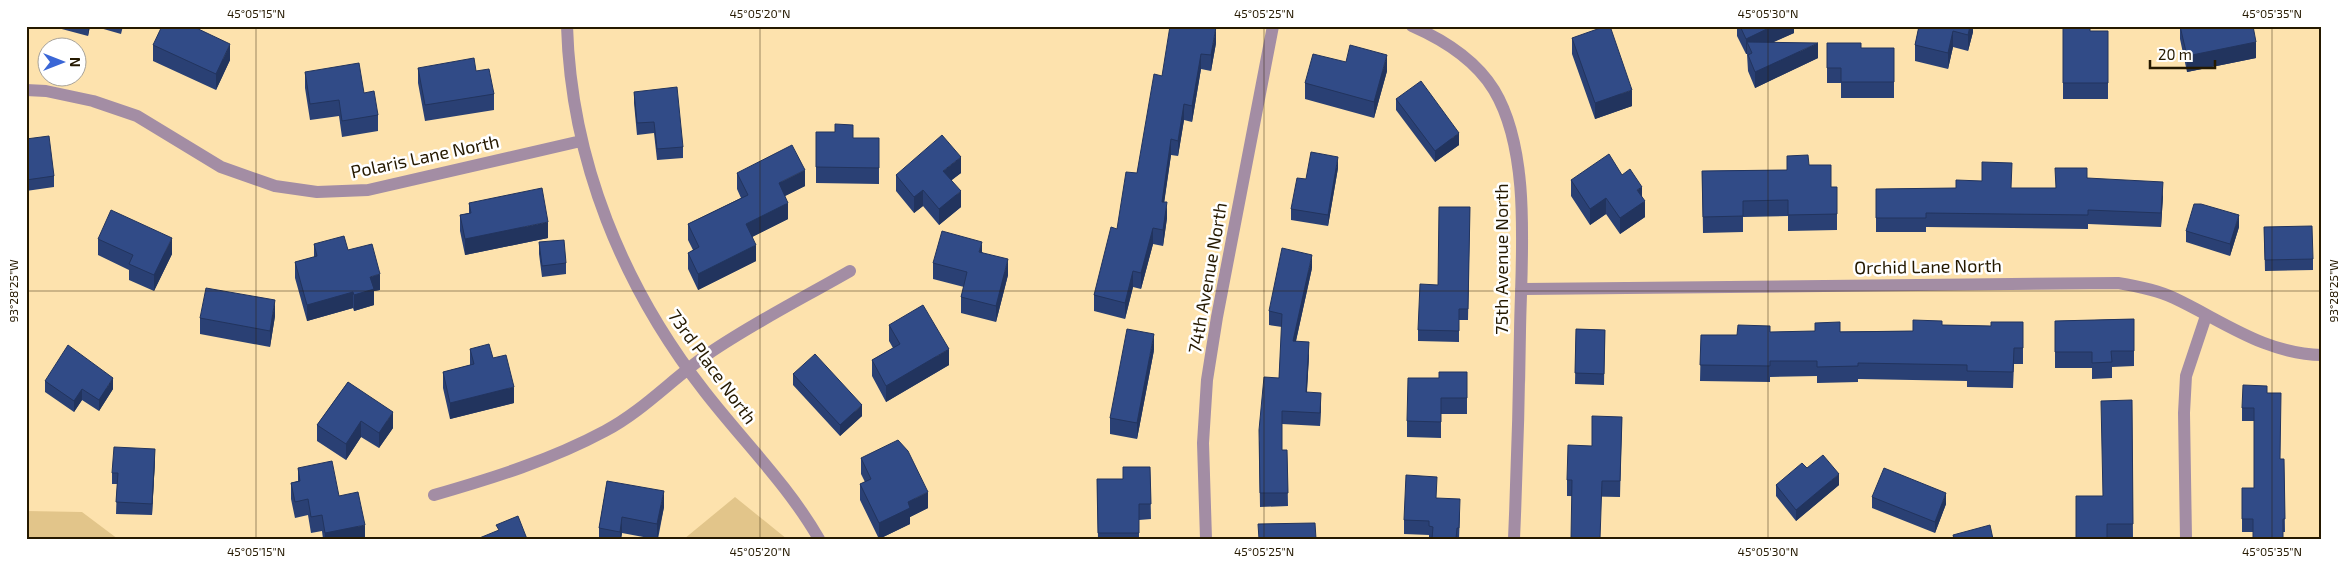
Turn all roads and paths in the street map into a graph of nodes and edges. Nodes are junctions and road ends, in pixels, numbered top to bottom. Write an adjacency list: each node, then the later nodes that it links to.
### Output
1 (567, 26): 5 (street, 73rd Place North)
2 (1273, 26): 13 (street, 74th Avenue North)
3 (1412, 26): 7 (street, 75th Avenue North)
4 (26, 90): 5 (street, Polaris Lane North)
5 (580, 141): 10 (street, 73rd Place North)
6 (850, 271): 10 (street)
7 (1521, 289): 8 (street, Orchid Lane North); 14 (street, 75th Avenue North)
8 (2206, 316): 9 (street, Orchid Lane North); 15 (street)
9 (2322, 355)
10 (687, 369): 11 (street); 12 (street, 73rd Place North)
11 (434, 495)
12 (819, 539)
13 (1206, 539)
14 (1514, 539)
15 (2186, 539)

